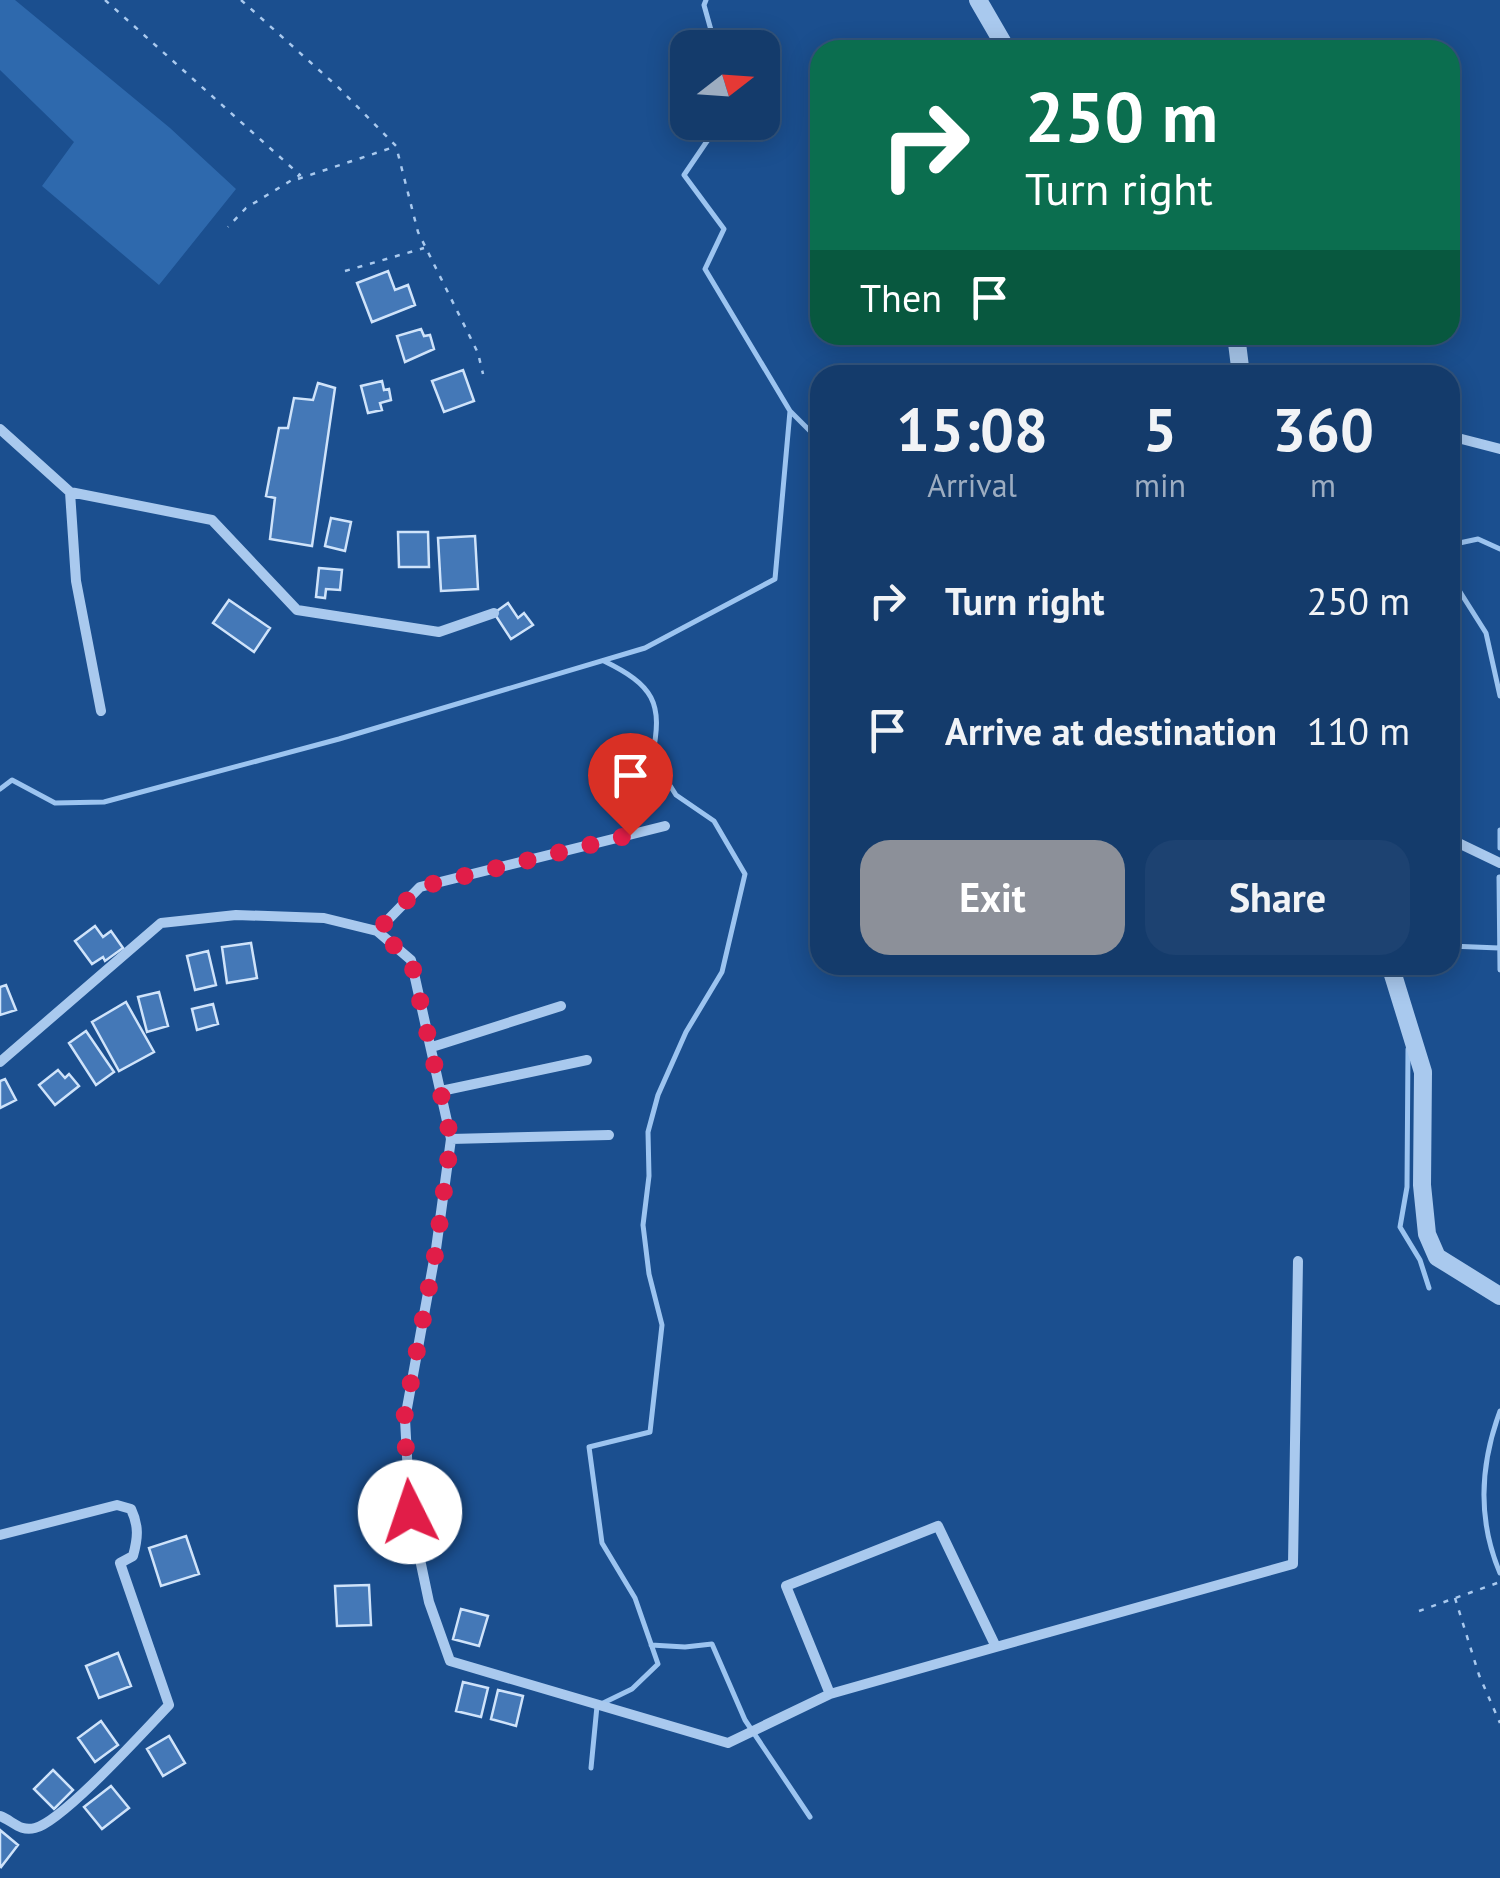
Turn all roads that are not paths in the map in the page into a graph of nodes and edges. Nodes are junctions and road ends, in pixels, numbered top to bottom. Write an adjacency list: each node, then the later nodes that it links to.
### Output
1 (978, 0): 2 (street)
2 (1002, 40)
3 (0, 430): 6 (street)
4 (1460, 439): 5 (street)
5 (1500, 449)
6 (70, 492): 7 (street); 8 (street)
7 (494, 613)
8 (101, 711)
9 (665, 826): 12 (street)
10 (1460, 843): 11 (street)
11 (1500, 863)
12 (377, 931): 15 (street); 17 (street)
13 (1393, 975): 22 (street)
14 (561, 1006): 15 (street)
15 (432, 1047): 18 (street)
16 (586, 1060): 18 (street)
17 (0, 1062)
18 (441, 1091): 20 (street)
19 (610, 1135): 20 (street)
20 (451, 1139): 25 (street)
21 (1298, 1261): 24 (street)
22 (1500, 1296)
23 (0, 1535): 26 (street)
24 (996, 1648): 25 (street); 25 (street)
25 (830, 1694)
26 (0, 1816)

